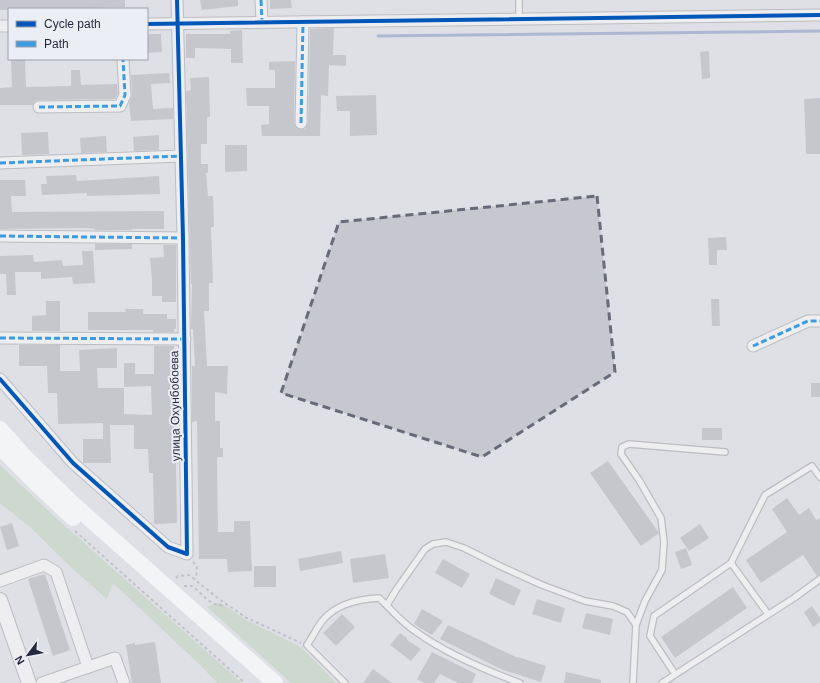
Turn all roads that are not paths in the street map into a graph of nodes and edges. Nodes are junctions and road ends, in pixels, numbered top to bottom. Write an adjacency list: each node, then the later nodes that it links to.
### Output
1 (177, 0): 8 (street, улица Охунбобоева)
2 (262, 0): 6 (street)
3 (519, 0): 5 (lane)
4 (820, 15): 5 (street)
5 (519, 20): 7 (street)
6 (262, 22): 7 (street); 8 (street)
7 (303, 22): 12 (street)
8 (178, 23): 9 (street); 13 (street, улица Охунбобоева)
9 (148, 24)
10 (123, 60): 11 (street)
11 (39, 107)
12 (301, 123)
13 (181, 156): 14 (street); 16 (street, улица Охунбобоева)
14 (0, 163)
15 (0, 236): 16 (street)
16 (183, 238): 19 (street, улица Охунбобоева)
17 (820, 321): 20 (street)
18 (0, 338): 19 (street)
19 (184, 339): 21 (street, улица Охунбобоева)
20 (753, 346)
21 (0, 379)
22 (0, 429): 39 (main road)
23 (0, 446): 38 (main road)
24 (725, 452): 32 (lane)
25 (820, 477): 26 (lane)
26 (732, 563): 31 (lane); 34 (lane)
27 (820, 579): 31 (lane)
28 (0, 581): 33 (street)
29 (0, 600): 35 (street)
30 (387, 606): 32 (lane); 40 (lane); 41 (lane)
31 (768, 614): 34 (lane)
32 (636, 625): 42 (lane)
33 (88, 667): 36 (street); 37 (street)
34 (675, 674): 43 (lane)
35 (29, 683)
36 (42, 683)
37 (124, 683)
38 (259, 683)
39 (275, 683)
40 (345, 683)
41 (520, 683)
42 (633, 683)
43 (662, 683)

